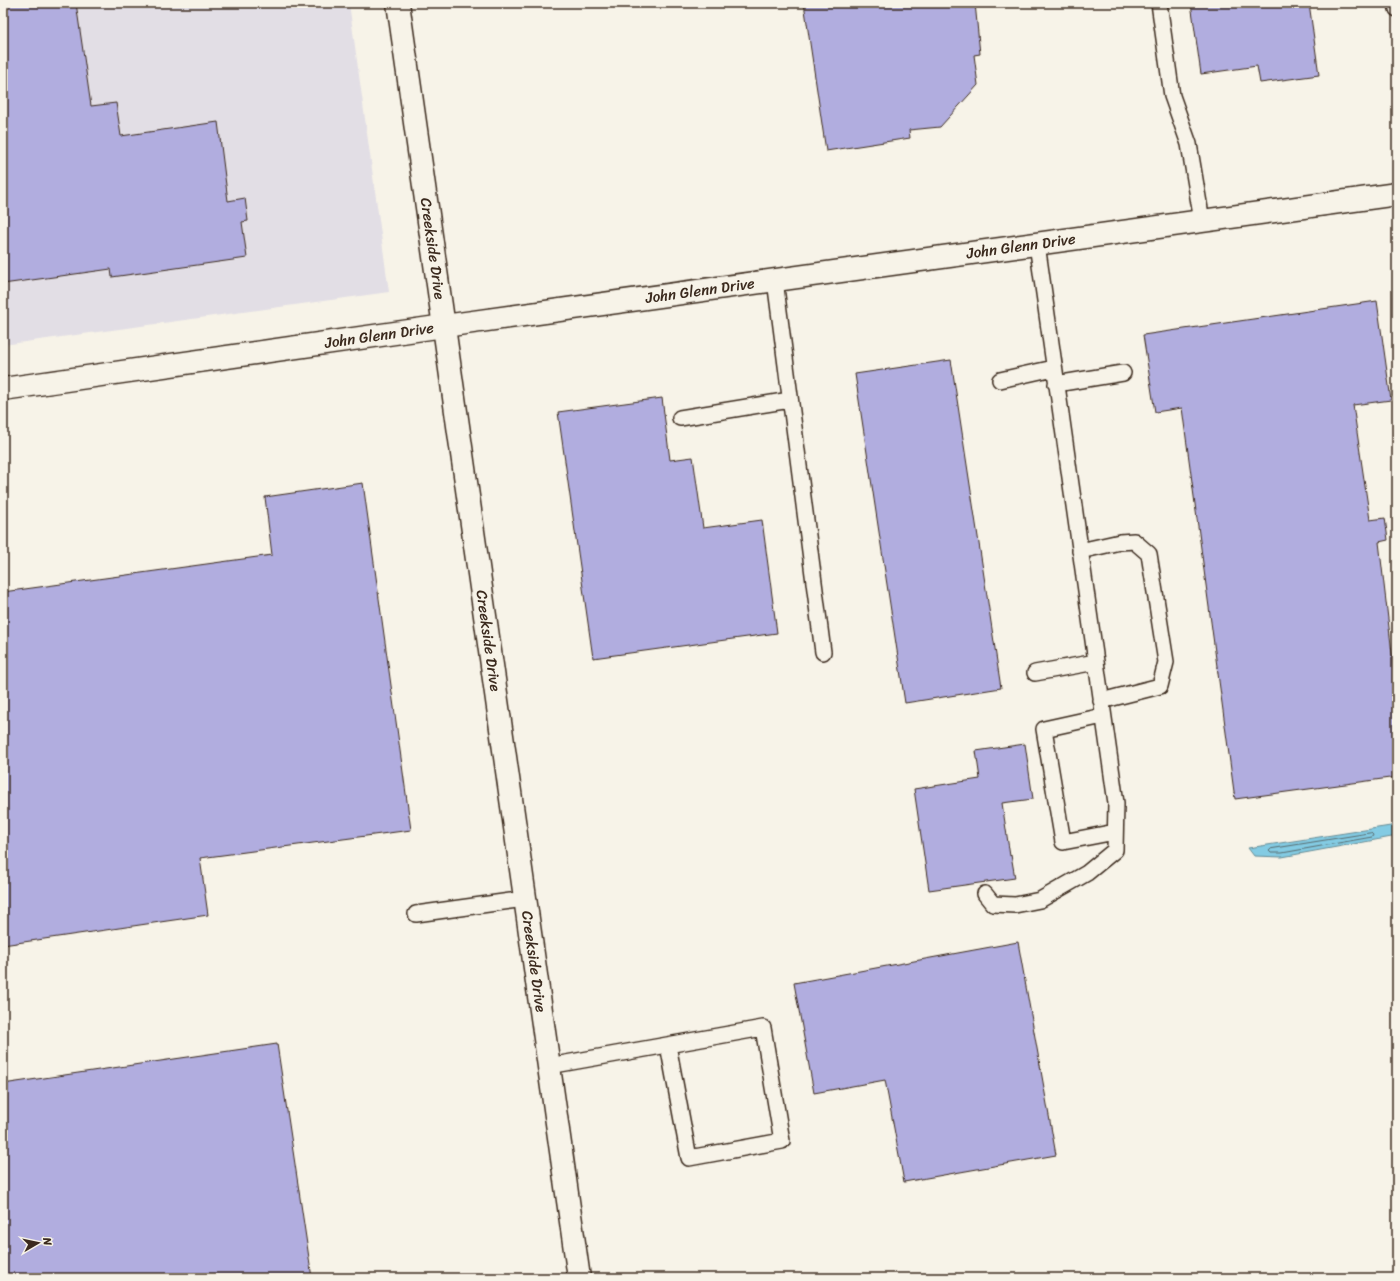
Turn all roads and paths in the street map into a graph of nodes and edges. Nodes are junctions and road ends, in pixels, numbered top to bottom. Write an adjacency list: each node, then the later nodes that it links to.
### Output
1 (398, 3): 9 (street, Creekside Drive)
2 (1158, 3): 6 (lane)
3 (1396, 3): 4 (lane)
4 (1397, 9)
5 (1397, 194): 6 (street, John Glenn Drive)
6 (1202, 221): 7 (street, John Glenn Drive)
7 (1036, 244): 8 (street, John Glenn Drive); 10 (lane)
8 (775, 280): 9 (street, John Glenn Drive); 15 (lane)
9 (444, 326): 14 (street, John Glenn Drive); 25 (street, Creekside Drive)
10 (1054, 368): 12 (lane); 13 (lane)
11 (1123, 373): 13 (lane)
12 (1000, 380)
13 (1056, 384): 17 (lane)
14 (3, 389)
15 (790, 400): 16 (lane); 18 (lane)
16 (680, 418)
17 (1080, 551): 19 (lane); 21 (lane)
18 (823, 652)
19 (1096, 662): 20 (lane); 21 (lane)
20 (1035, 673)
21 (1101, 701): 22 (lane)
22 (1103, 716): 23 (lane); 23 (lane)
23 (1115, 832): 24 (lane)
24 (985, 894)
25 (525, 899): 26 (lane); 28 (street, Creekside Drive)
26 (416, 914)
27 (668, 1045): 27 (lane); 28 (lane)
28 (549, 1066): 29 (street, Creekside Drive)
29 (579, 1278)

